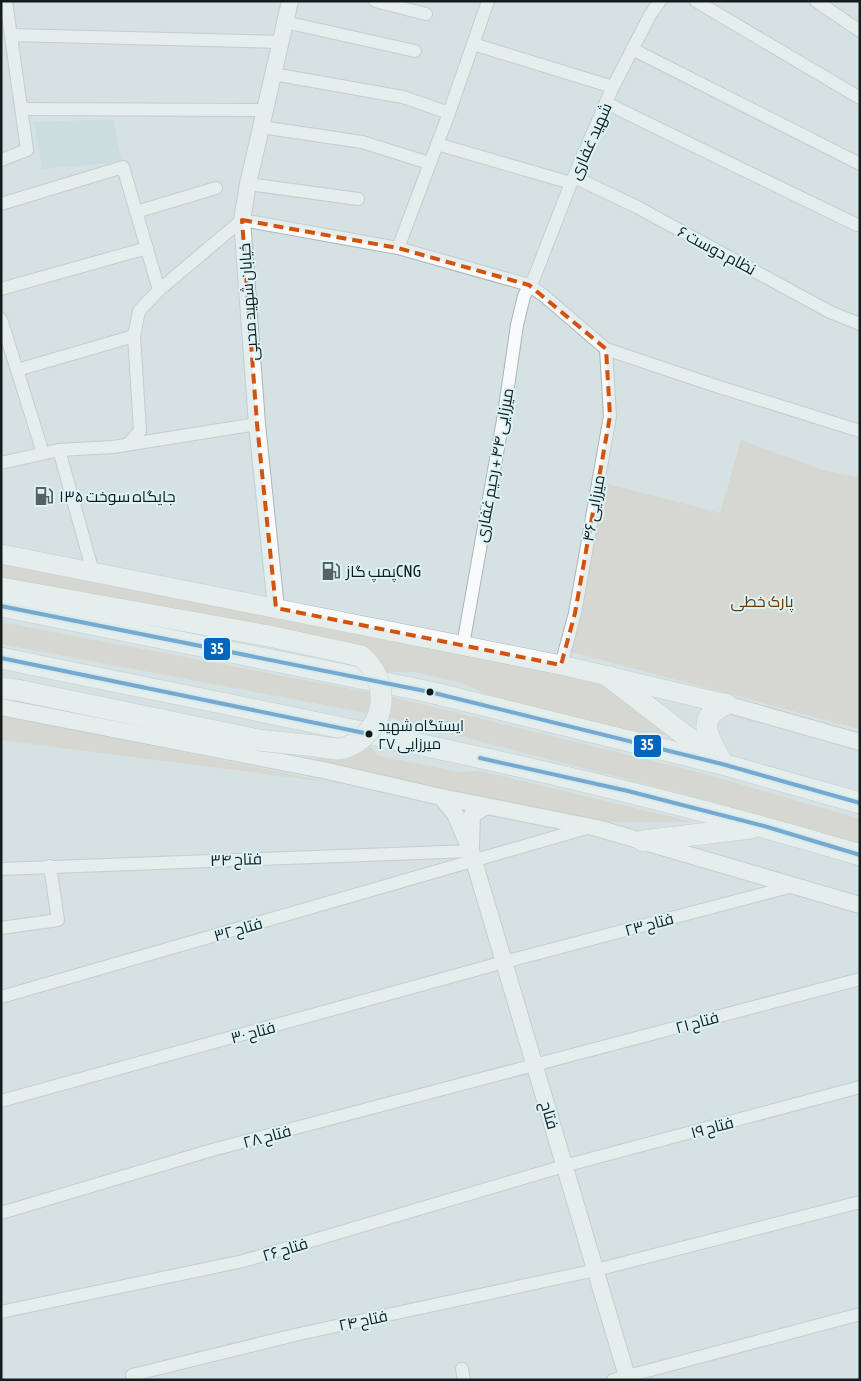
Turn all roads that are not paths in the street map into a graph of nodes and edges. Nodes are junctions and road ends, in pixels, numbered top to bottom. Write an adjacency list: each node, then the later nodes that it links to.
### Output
1 (6, 1): 11 (street)
2 (290, 1): 9 (street, خیابان شهید محبی)
3 (375, 1): 8 (street)
4 (488, 1): 13 (street)
5 (660, 1): 14 (street, شهید غفاری)
6 (696, 1): 18 (street)
7 (816, 1): 10 (street)
8 (426, 14)
9 (285, 22): 12 (street, خیابان شهید محبی); 15 (street)
10 (860, 31)
11 (10, 36): 12 (street); 20 (street)
12 (280, 42): 16 (street, خیابان شهید محبی)
13 (473, 44): 17 (street); 22 (street)
14 (632, 49): 17 (street, شهید غفاری); 27 (street)
15 (415, 51)
16 (273, 74): 21 (street, خیابان شهید محبی); 22 (street)
17 (613, 87): 19 (street, شهید غفاری)
18 (860, 98)
19 (606, 103): 28 (street, شهید غفاری); 35 (street)
20 (21, 109): 21 (street); 25 (street)
21 (265, 110): 23 (street, خیابان شهید محبی)
22 (449, 114): 24 (street)
23 (260, 127): 26 (street); 29 (street, خیابان شهید محبی)
24 (437, 144): 26 (street); 28 (street, نظام دوست ۶)
25 (1, 160)
26 (430, 163): 37 (street)
27 (860, 164)
28 (572, 180): 38 (street, شهید غفاری); 42 (street, نظام دوست ۶)
29 (248, 184): 31 (street); 34 (street, خیابان شهید محبی)
30 (216, 188): 33 (street)
31 (358, 199)
32 (1, 204): 33 (street)
33 (136, 212): 36 (street)
34 (242, 220): 37 (street); 40 (street); 46 (street, خیابان شهید محبی)
35 (857, 225)
36 (147, 248): 39 (street); 40 (street)
37 (398, 248): 38 (street)
38 (529, 285): 44 (street); 56 (street, میرزایی ۴۴ + رحیم غفاری)
39 (1, 290)
40 (159, 290): 43 (street)
41 (1, 318): 45 (street)
42 (860, 324)
43 (134, 336): 45 (street); 48 (street)
44 (606, 349): 47 (street); 58 (street, میرزایی ۴۶)
45 (17, 370): 50 (street)
46 (256, 424): 48 (street); 55 (street, خیابان شهید محبی)
47 (860, 431)
48 (128, 444): 49 (street)
49 (59, 450): 50 (street); 53 (street)
50 (43, 453): 51 (street)
51 (1, 463)
52 (1, 554): 53 (main road)
53 (93, 572): 55 (main road)
54 (2, 592): 60 (highway, bridge); 64 (highway)
55 (276, 608): 56 (main road)
56 (463, 645): 58 (main road)
57 (1, 658): 68 (highway)
58 (561, 665): 59 (main road)
59 (608, 676): 61 (main road); 64 (highway)
60 (1, 688)
61 (726, 704): 63 (street); 64 (highway)
62 (1, 707): 65 (street)
63 (860, 742)
64 (722, 764): 66 (highway)
65 (441, 797): 67 (street); 72 (street, فتاح)
66 (860, 803)
67 (486, 806): 69 (street); 72 (street, فتاح)
68 (764, 826): 70 (highway); 71 (highway)
69 (591, 827): 70 (street); 72 (street)
70 (643, 841): 75 (street)
71 (860, 855)
72 (472, 856): 73 (street, فتاح ۳۴); 78 (street, فتاح); 80 (street, فتاح ۳۲)
73 (50, 866): 74 (street, فتاح ۳۴); 77 (street)
74 (1, 869)
75 (793, 886): 76 (street); 78 (street, فتاح ۲۳)
76 (860, 905)
77 (1, 928)
78 (504, 962): 81 (street, فتاح); 83 (street, فتاح ۳۰)
79 (860, 979): 81 (street, فتاح ۲۱)
80 (1, 997)
81 (535, 1066): 84 (street, فتاح); 86 (street, فتاح ۲۸)
82 (860, 1088): 84 (street, فتاح ۱۹)
83 (1, 1101)
84 (564, 1166): 87 (street, فتاح); 88 (street, فتاح ۲۶)
85 (860, 1202): 87 (street, فتاح ۲۴)
86 (1, 1213)
87 (596, 1270): 90 (street, فتاح ۲۴); 91 (street, فتاح)
88 (1, 1312)
89 (860, 1314): 91 (street)
90 (132, 1375)
91 (623, 1379)

